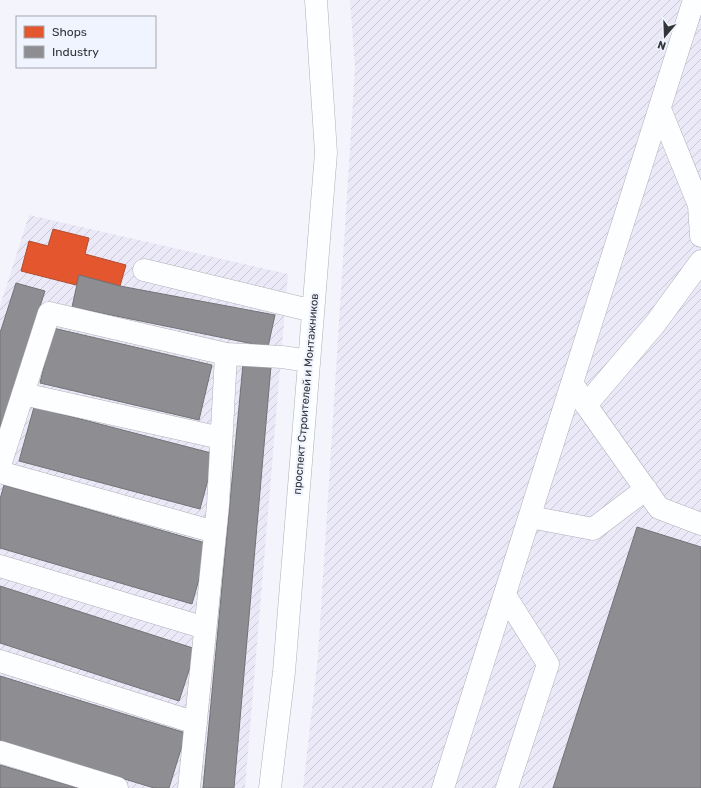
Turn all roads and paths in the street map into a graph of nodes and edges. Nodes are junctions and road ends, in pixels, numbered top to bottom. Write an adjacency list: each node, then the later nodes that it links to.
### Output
1 (316, 0): 7 (street, проспект Строителей и Монтажников)
2 (694, 0): 3 (street)
3 (660, 109): 4 (street); 10 (street)
4 (701, 236)
5 (701, 261): 12 (street)
6 (144, 270): 7 (street)
7 (313, 311): 9 (street, проспект Строителей и Монтажников)
8 (226, 354): 9 (street); 11 (street); 13 (street)
9 (309, 361): 28 (street, проспект Строителей и Монтажников)
10 (572, 383): 12 (street); 17 (street)
11 (23, 394): 13 (street); 14 (street)
12 (586, 404): 16 (street)
13 (221, 438): 19 (street)
14 (0, 465)
15 (0, 472): 19 (street)
16 (646, 489): 17 (street); 18 (street)
17 (530, 517): 21 (street)
18 (701, 524)
19 (215, 532): 22 (street)
20 (0, 566): 22 (street)
21 (505, 595): 29 (street); 30 (street)
22 (205, 628): 24 (street)
23 (0, 661): 24 (street)
24 (196, 723): 27 (street)
25 (0, 752): 26 (street)
26 (117, 788)
27 (189, 788)
28 (270, 788)
29 (443, 788)
30 (507, 788)

